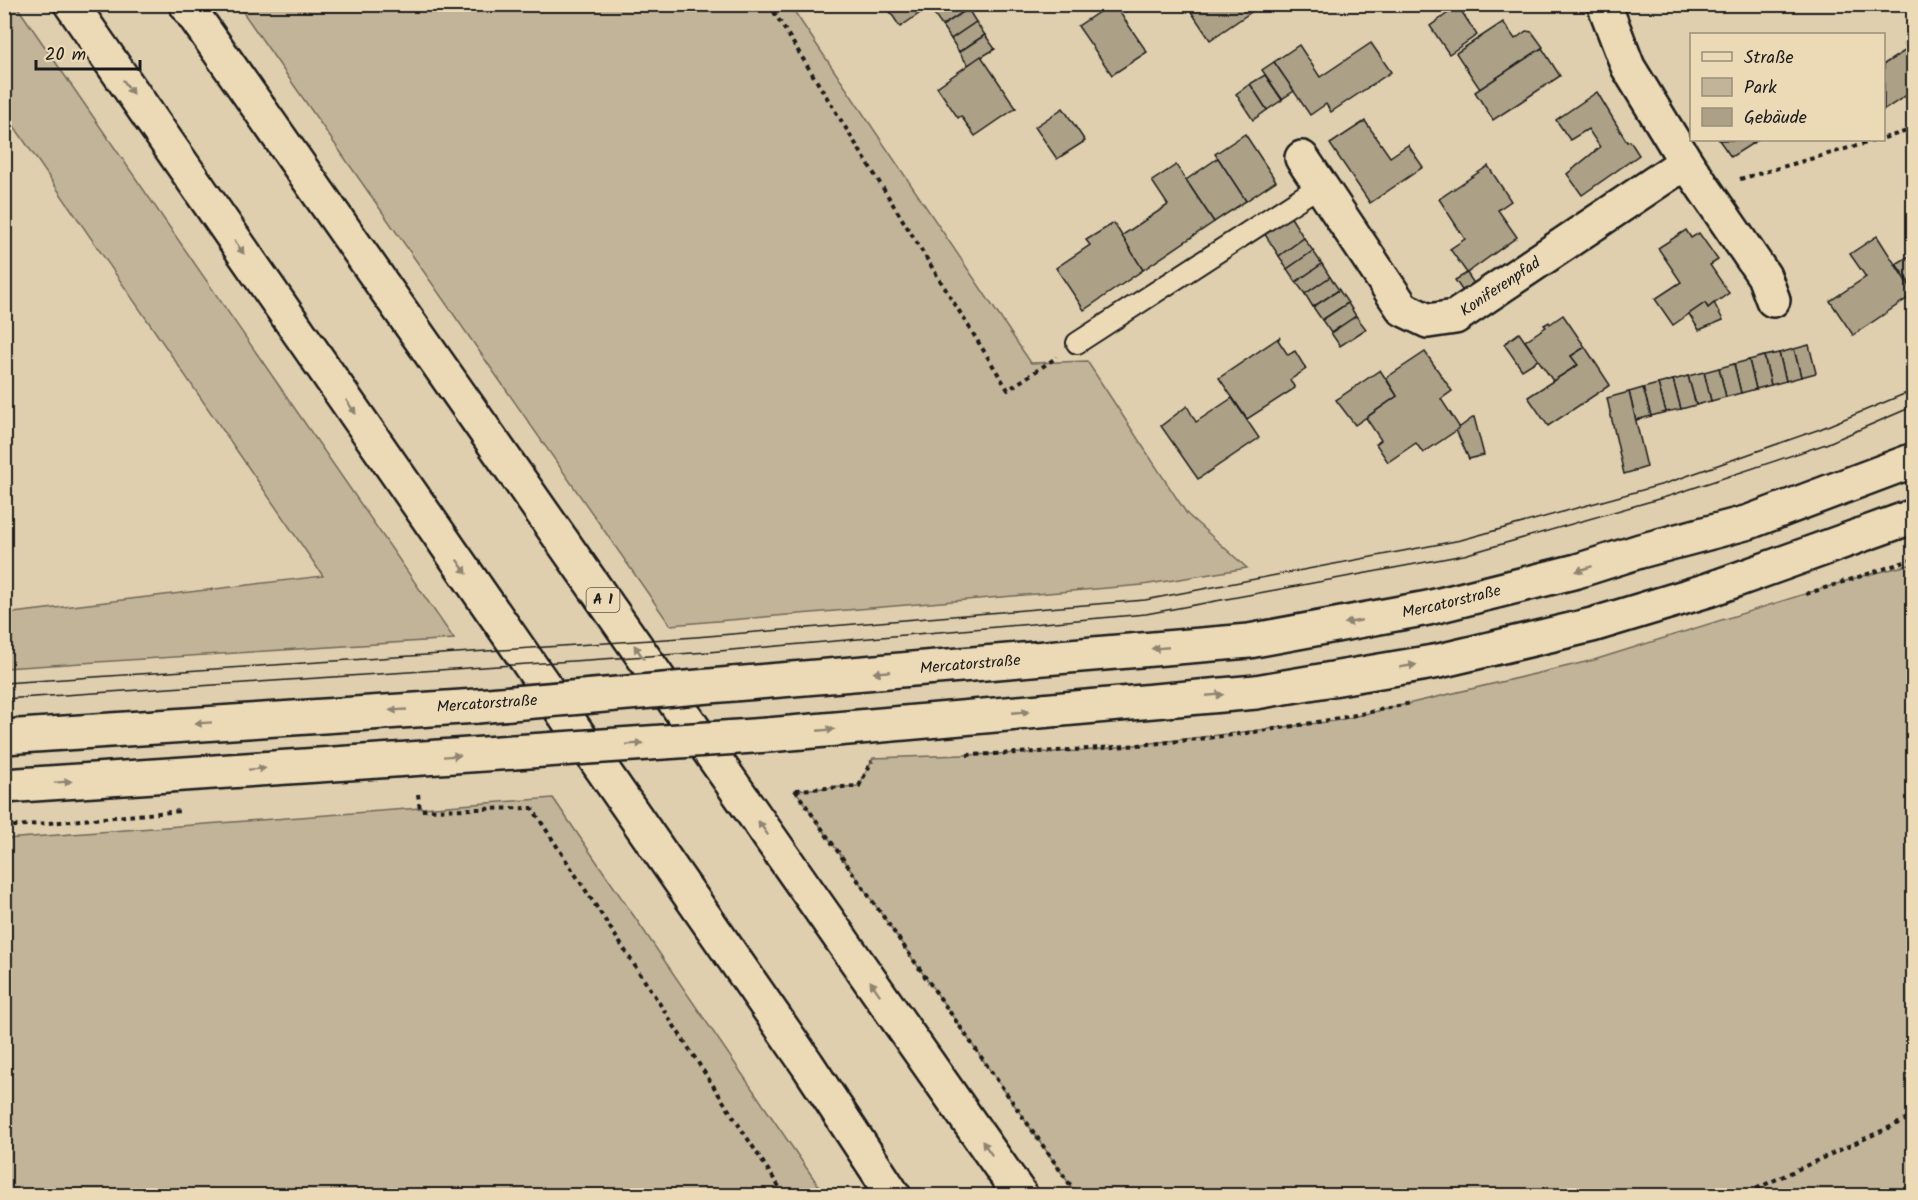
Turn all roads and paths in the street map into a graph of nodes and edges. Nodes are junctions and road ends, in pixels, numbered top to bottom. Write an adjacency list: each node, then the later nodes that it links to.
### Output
1 (71, 4): 24 (main road, one-way to 24)
2 (186, 4): 25 (main road, A 1, one-way to 2)
3 (769, 4): 13 (path)
4 (1604, 4): 9 (main road)
5 (1914, 129): 6 (path)
6 (1885, 138)
7 (1874, 141): 11 (path)
8 (1302, 158): 10 (main road, Koniferenpfad)
9 (1686, 162): 10 (main road, Koniferenpfad); 11 (main road)
10 (1321, 185): 13 (lane)
11 (1705, 190): 12 (main road)
12 (1773, 300)
13 (1077, 343)
14 (1914, 439): 17 (main road)
15 (1914, 460): 17 (main road, Mercatorstraße)
16 (1914, 516): 20 (main road, one-way to 16, bridge)
17 (1640, 551): 18 (main road, Mercatorstraße, one-way to 18, bridge)
18 (4, 737)
19 (873, 758): 26 (path)
20 (4, 786)
21 (418, 794): 23 (path)
22 (1914, 1116): 27 (path)
23 (785, 1196)
24 (894, 1196)
25 (1021, 1196)
26 (1078, 1196)
27 (1740, 1196)

